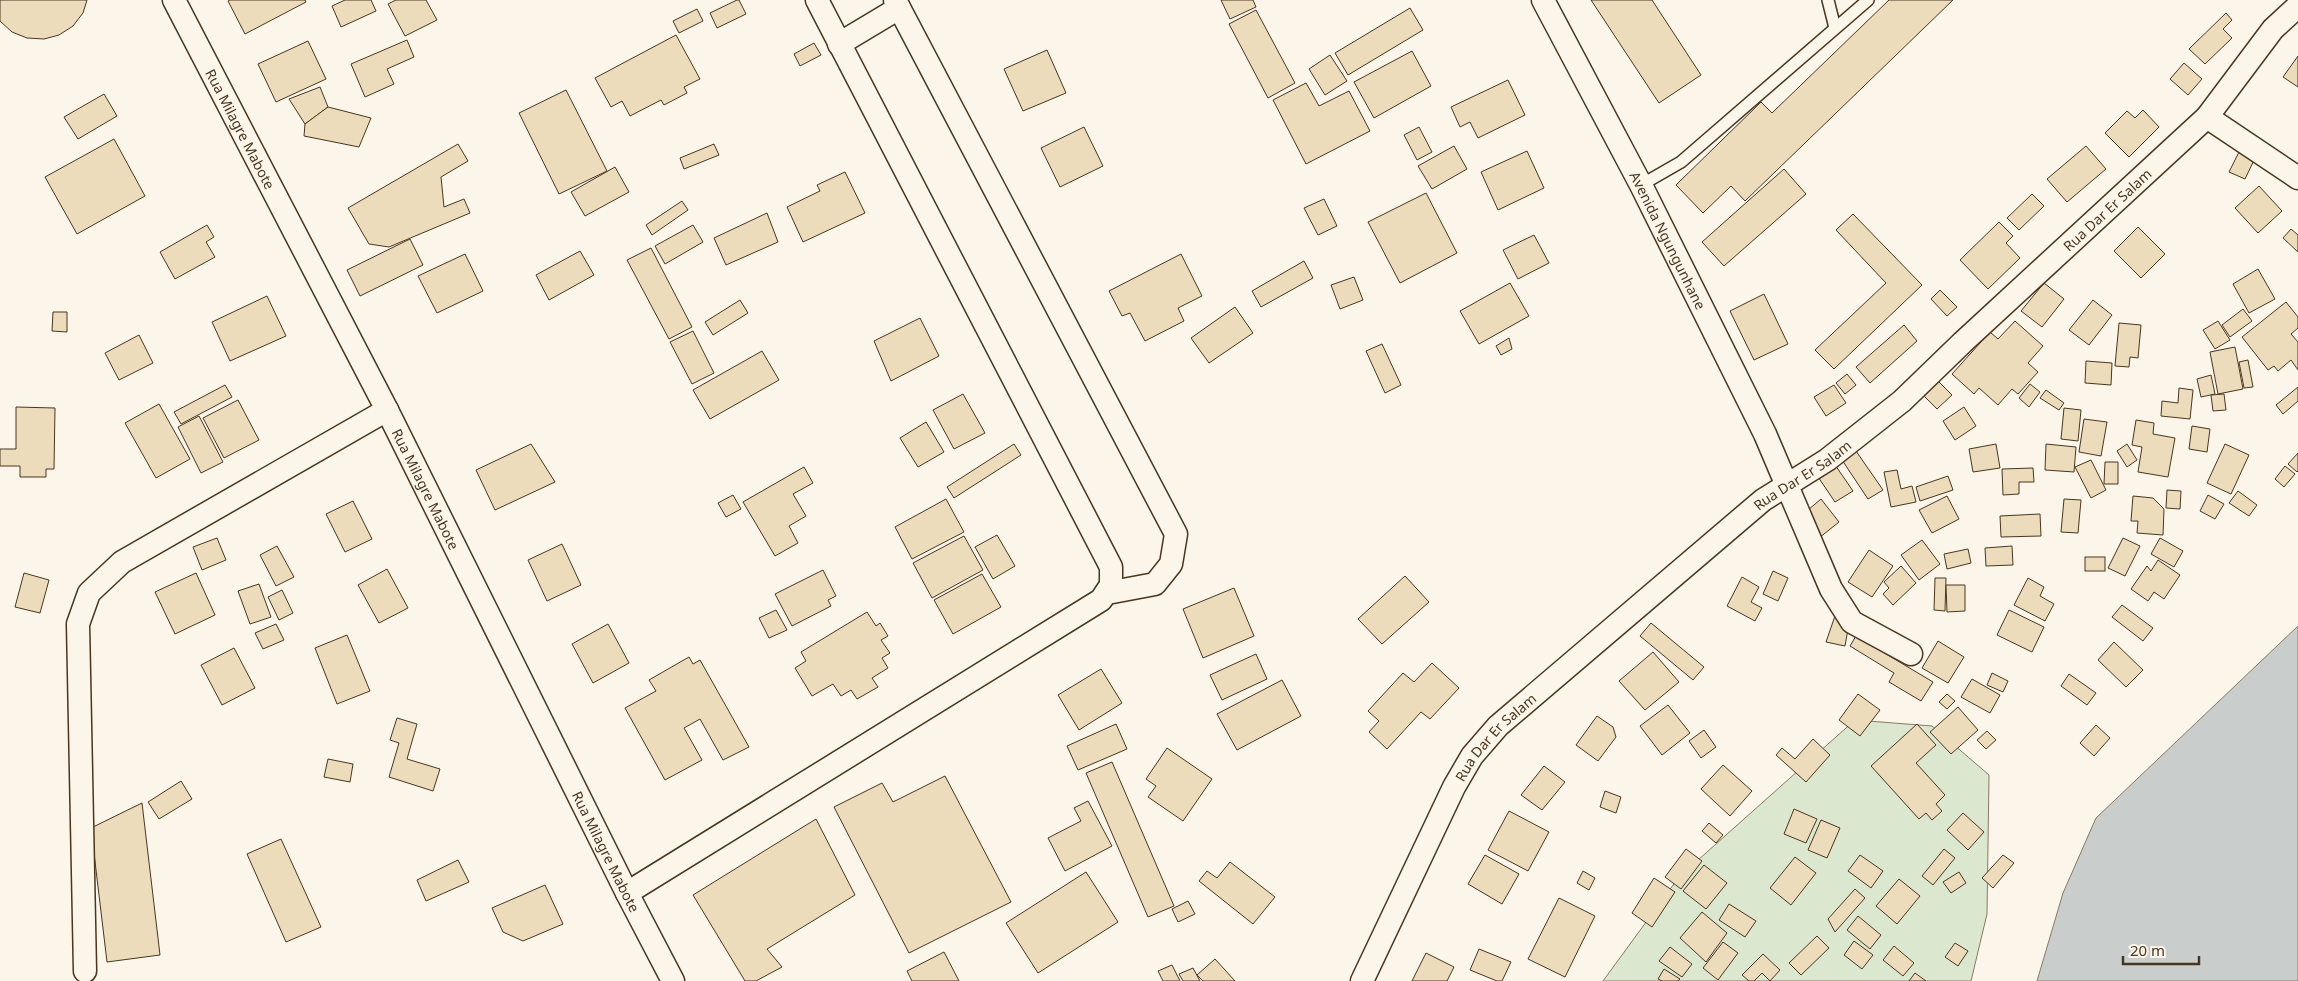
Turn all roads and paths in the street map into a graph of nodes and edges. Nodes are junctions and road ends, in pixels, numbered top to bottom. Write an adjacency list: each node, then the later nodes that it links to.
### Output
1 (174, 0): 13 (street, Rua Milagre Mabote)
2 (817, 0): 9 (street)
3 (1543, 0): 12 (street, Avenida Ngungunhane)
4 (1828, 0): 8 (lane)
5 (1868, 0): 8 (lane)
6 (897, 4): 9 (street); 15 (street)
7 (2298, 6): 10 (street, Rua Dar Er Salam)
8 (1835, 28): 12 (lane)
9 (839, 44): 15 (street)
10 (2206, 117): 11 (street); 14 (street, Rua Dar Er Salam)
11 (2298, 178)
12 (1640, 185): 14 (street, Avenida Ngungunhane)
13 (387, 410): 17 (street, Rua Milagre Mabote); 18 (street)
14 (1785, 486): 16 (street, Avenida Ngungunhane); 20 (street, Rua Dar Er Salam)
15 (1108, 593): 17 (street)
16 (1910, 654)
17 (627, 893): 19 (street, Rua Milagre Mabote)
18 (85, 971)
19 (673, 981)
20 (1362, 981)

